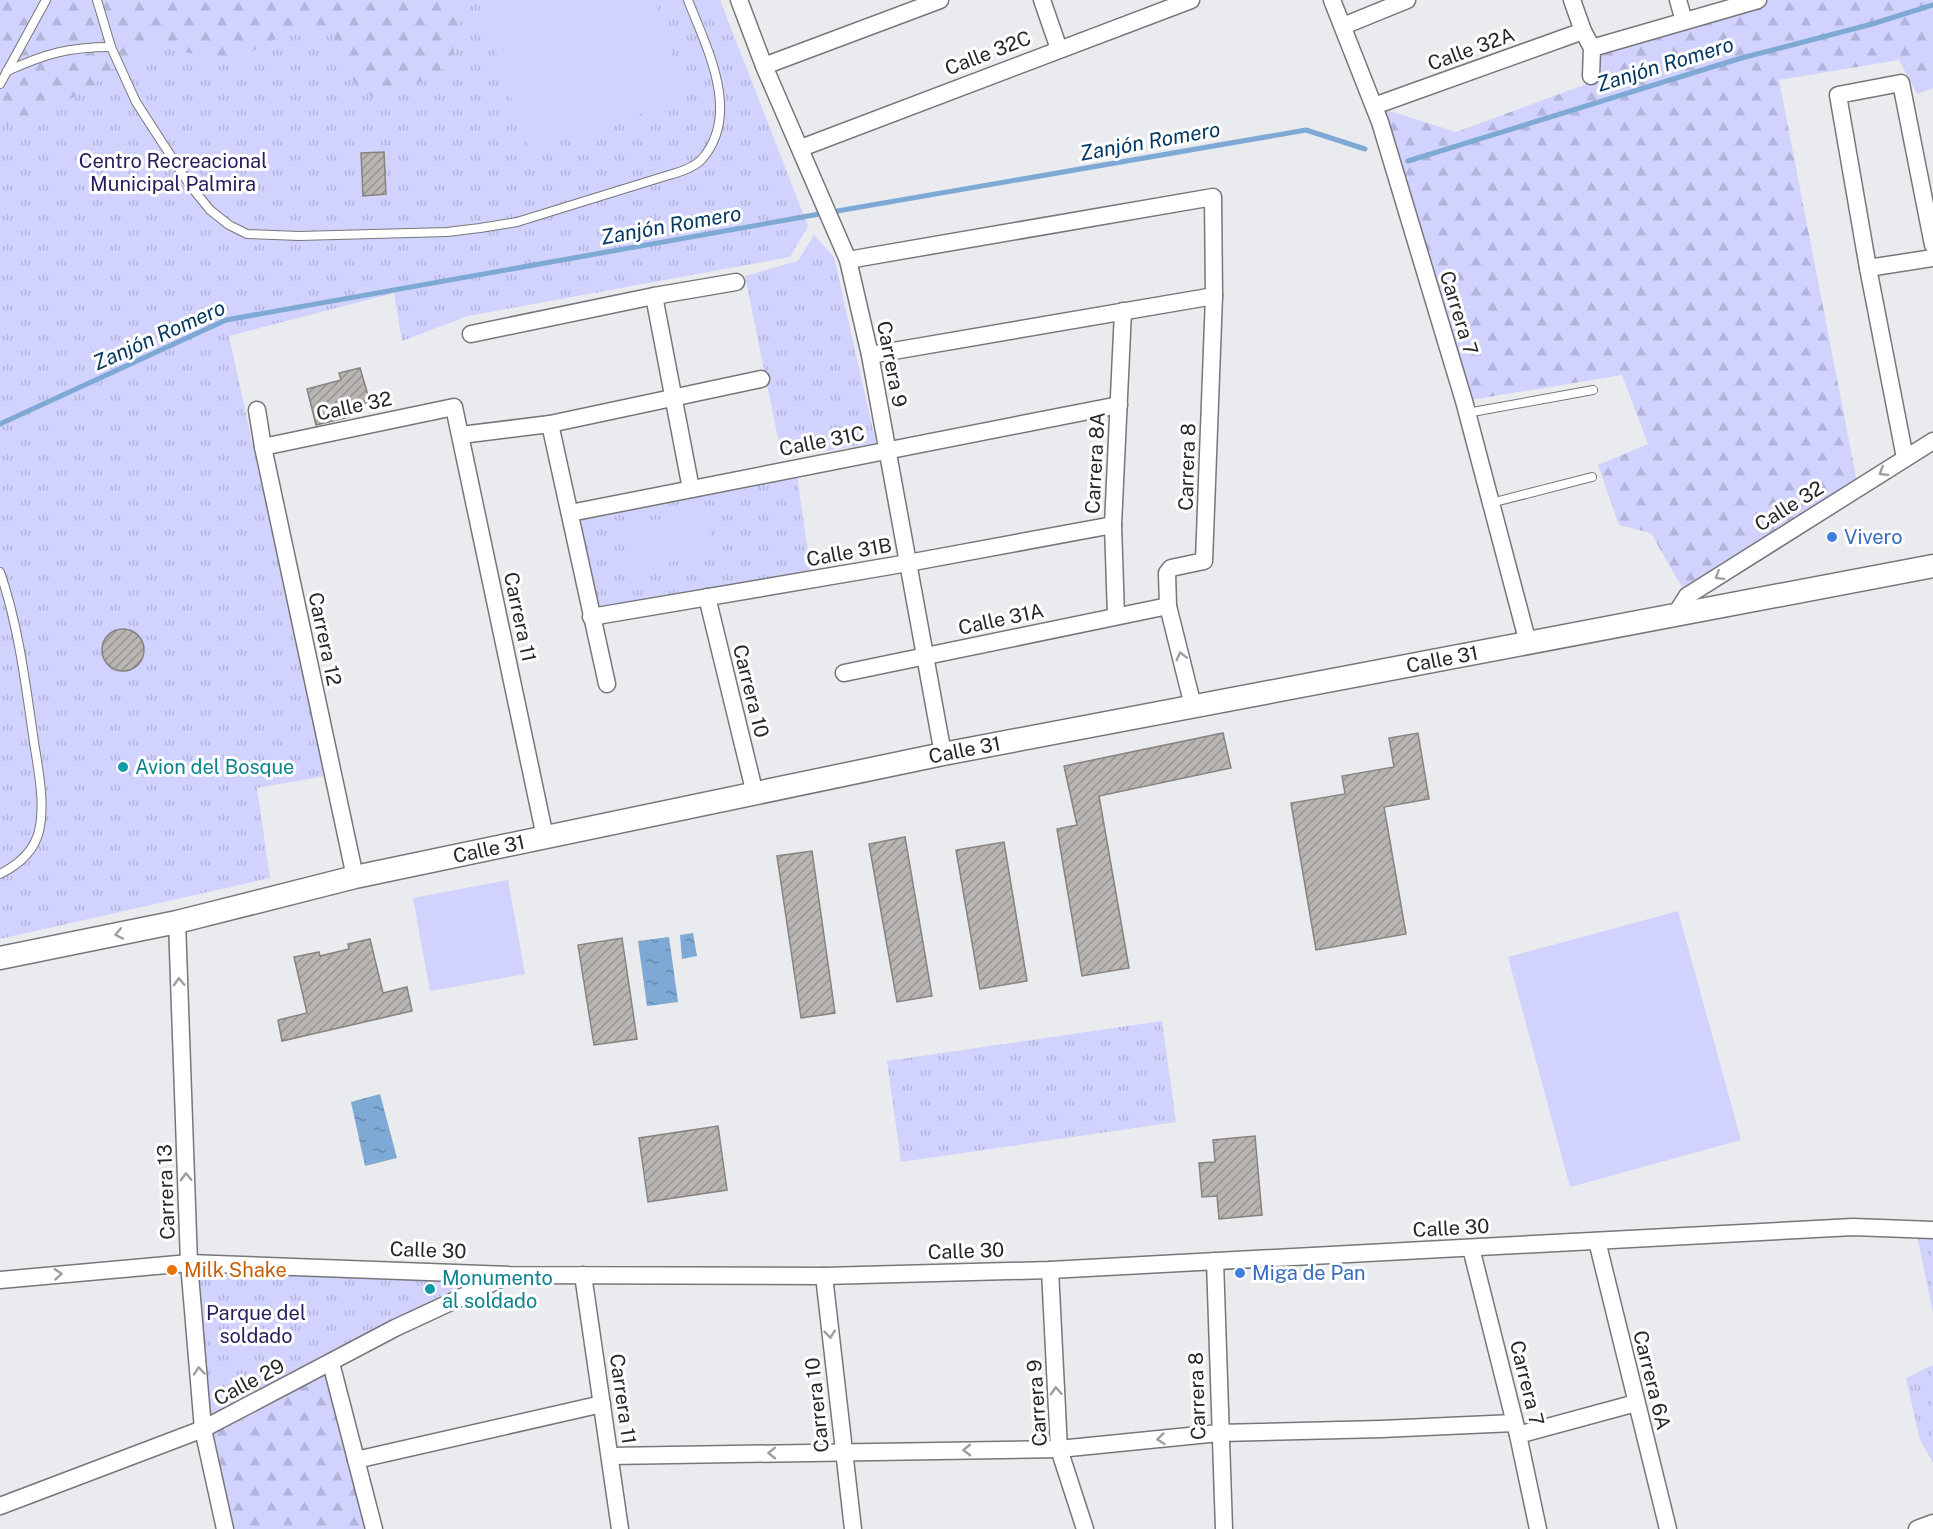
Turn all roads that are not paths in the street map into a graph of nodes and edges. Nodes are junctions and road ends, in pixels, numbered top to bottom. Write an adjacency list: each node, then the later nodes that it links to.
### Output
1 (46, 0): 20 (lane)
2 (97, 0): 16 (lane)
3 (688, 0): 16 (lane)
4 (738, 0): 19 (street, Carrera 9)
5 (940, 0): 19 (street)
6 (1042, 0): 18 (street)
7 (1191, 0): 18 (street, Calle 32C)
8 (1332, 0): 14 (street, Carrera 7)
9 (1407, 0): 14 (street)
10 (1572, 0): 15 (street)
11 (1678, 0): 13 (street)
12 (1758, 0): 13 (street)
13 (1684, 21): 17 (street)
14 (1343, 26): 23 (street, Carrera 7)
15 (1583, 31): 17 (street); 23 (street, Calle 32A)
16 (111, 47): 20 (lane)
17 (1592, 48): 21 (street)
18 (1059, 49): 24 (street, Calle 32C)
19 (764, 66): 24 (street, Carrera 9)
20 (7, 71): 22 (lane)
21 (1591, 76)
22 (0, 84)
23 (1374, 106): 41 (street, Carrera 7)
24 (801, 148): 27 (street, Carrera 9)
25 (1933, 244): 28 (street)
26 (1933, 258): 28 (street)
27 (848, 260): 31 (street, Carrera 8); 34 (street, Carrera 9)
28 (1868, 268): 47 (street)
29 (735, 282): 30 (street)
30 (654, 296): 33 (street); 37 (street)
31 (1214, 296): 32 (street); 57 (street, Carrera 8)
32 (1123, 311): 34 (street); 38 (street, Carrera 8A)
33 (471, 334)
34 (870, 355): 46 (street, Carrera 9)
35 (760, 379): 37 (street)
36 (1593, 390): 41 (lane)
37 (674, 398): 42 (street); 49 (street)
38 (1119, 405): 46 (street, Calle 31C); 52 (street, Carrera 8A)
39 (454, 406): 43 (street, Carrera 11); 45 (street, Calle 32)
40 (257, 410): 45 (street, Carrera 12)
41 (1467, 413): 50 (street, Carrera 7)
42 (550, 424): 43 (street); 51 (street)
43 (461, 435): 68 (street, Carrera 11)
44 (1933, 441): 47 (street, Calle 32)
45 (263, 447): 70 (street, Carrera 12)
46 (887, 450): 49 (street, Calle 31C); 53 (street, Carrera 9)
47 (1905, 458): 58 (street, Calle 32, one-way to 58)
48 (1592, 477): 50 (lane)
49 (691, 489): 51 (street, Calle 31C)
50 (1491, 503): 61 (street, Carrera 7)
51 (570, 513): 60 (street)
52 (1113, 525): 53 (street, Calle 31B); 59 (street, Carrera 8A)
53 (908, 563): 56 (street, Calle 31B); 62 (street, Carrera 9)
54 (1933, 566): 58 (main road, Calle 31)
55 (0, 572): 69 (lane)
56 (707, 597): 60 (street, Calle 31B); 67 (street, Carrera 10)
57 (1168, 606): 59 (street, Calle 31A); 65 (street, Carrera 8, one-way to 57)
58 (1675, 615): 61 (main road, Calle 31)
59 (1116, 616): 62 (street, Calle 31A)
60 (591, 617): 64 (street)
61 (1528, 643): 65 (main road, Calle 31)
62 (925, 657): 63 (street, Calle 31A); 66 (street, Carrera 9)
63 (844, 674)
64 (607, 684)
65 (1193, 706): 66 (main road, Calle 31)
66 (943, 754): 67 (main road, Calle 31)
67 (754, 794): 68 (main road, Calle 31)
68 (545, 837): 70 (main road, Calle 31)
69 (0, 874)
70 (355, 877): 71 (main road, Calle 31)
71 (177, 922): 72 (main road, Calle 31, one-way to 72); 77 (street, Carrera 13, one-way to 71)
72 (0, 957)
73 (1933, 1230): 74 (street, Calle 30)
74 (1597, 1241): 75 (street, Calle 30); 84 (street, Carrera 6A)
75 (1471, 1248): 76 (street, Calle 30); 86 (street, Carrera 7)
76 (1215, 1261): 78 (street, Calle 30); 88 (street, Carrera 8)
77 (189, 1263): 79 (street, Calle 30); 82 (street, Calle 30, one-way to 77); 87 (street, Carrera 13, one-way to 77)
78 (1050, 1270): 81 (street, Calle 30); 89 (street, Carrera 9, one-way to 78)
79 (509, 1275): 80 (street, Calle 30); 83 (street, Calle 29)
80 (583, 1275): 81 (street, Calle 30); 85 (street, Carrera 11)
81 (824, 1276): 90 (street, Carrera 10, one-way to 90)
82 (0, 1280)
83 (331, 1363): 87 (street, Calle 29); 92 (street)
84 (1636, 1403): 86 (street); 102 (street, Carrera 6A)
85 (602, 1404): 91 (street, Carrera 11); 92 (street)
86 (1516, 1429): 88 (street); 101 (street, Carrera 7)
87 (203, 1430): 93 (street, Calle 29); 95 (street, Carrera 13)
88 (1219, 1433): 89 (street, one-way to 89); 100 (street, Carrera 8)
89 (1059, 1449): 90 (street, one-way to 90); 99 (street, Carrera 9)
90 (843, 1451): 91 (street, one-way to 91); 98 (street, Carrera 10)
91 (610, 1456): 97 (street, Carrera 11)
92 (356, 1460): 96 (street)
93 (0, 1506)
94 (1933, 1523): 103 (street)
95 (225, 1529)
96 (374, 1529)
97 (620, 1529)
98 (853, 1529)
99 (1085, 1529)
100 (1224, 1529)
101 (1538, 1529)
102 (1668, 1529)
103 (1917, 1529)

